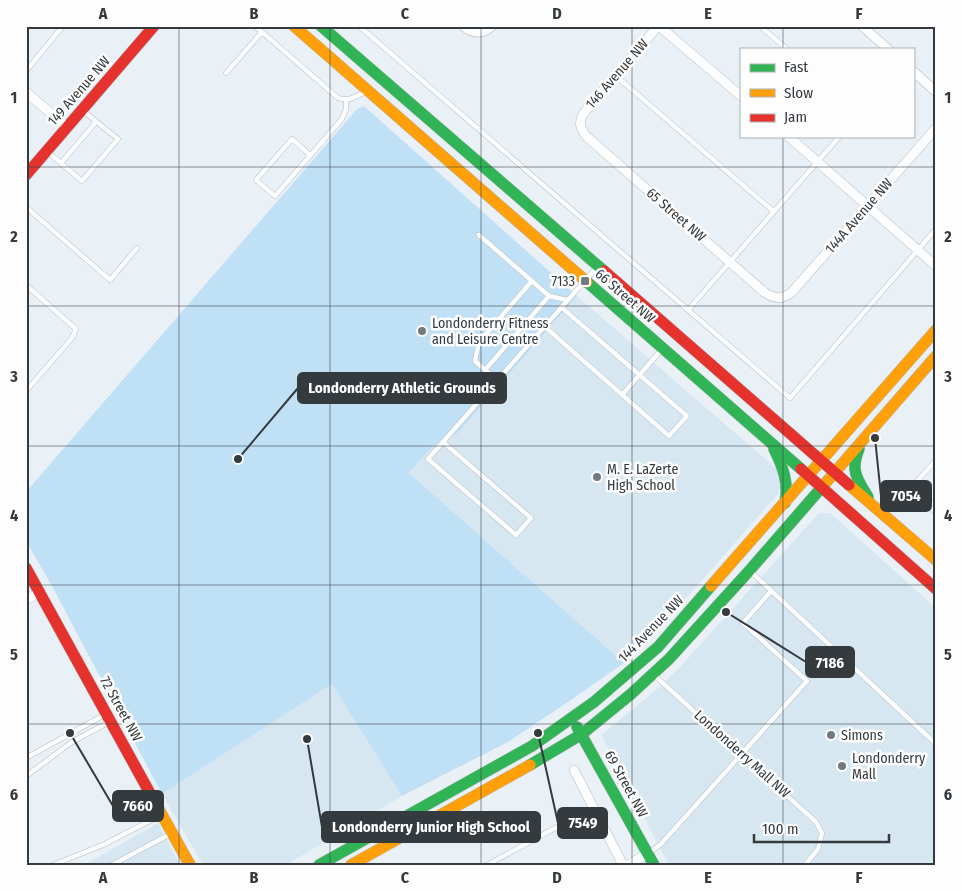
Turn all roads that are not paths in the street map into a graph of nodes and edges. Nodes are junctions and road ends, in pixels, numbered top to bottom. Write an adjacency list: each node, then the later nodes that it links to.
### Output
1 (63, 26): 15 (lane)
2 (154, 26): 24 (street, 149 Avenue NW)
3 (255, 26): 12 (lane)
4 (294, 26): 19 (street, 66 Street NW)
5 (321, 26): 44 (street, 66 Street NW)
6 (359, 26): 53 (lane)
7 (464, 26): 8 (street)
8 (492, 26)
9 (659, 26): 18 (street, 146 Avenue NW); 22 (street)
10 (760, 26): 13 (lane)
11 (862, 26): 14 (street)
12 (262, 32): 17 (lane); 23 (lane)
13 (786, 48)
14 (887, 48)
15 (26, 71)
16 (914, 72): 21 (street)
17 (226, 74)
18 (616, 76): 26 (street, 146 Avenue NW); 38 (lane)
19 (368, 91): 23 (lane); 46 (street, 66 Street NW)
20 (26, 92): 27 (street)
21 (936, 92)
22 (740, 95)
23 (346, 100): 32 (lane)
24 (82, 110): 25 (lane); 27 (street, 149 Avenue NW)
25 (96, 122): 34 (lane); 34 (lane)
26 (580, 124): 43 (street, 65 Street NW)
27 (68, 128): 31 (street, 149 Avenue NW)
28 (936, 128): 36 (street, 144A Avenue NW)
29 (790, 138): 33 (street)
30 (838, 138): 33 (lane)
31 (47, 151): 34 (lane); 35 (street, 149 Avenue NW)
32 (310, 155): 32 (lane)
33 (818, 162): 36 (street); 38 (lane)
34 (61, 163)
35 (26, 175)
36 (867, 206): 42 (street); 50 (street, 144A Avenue NW)
37 (26, 207): 41 (lane)
38 (773, 212): 43 (lane)
39 (936, 229): 42 (lane)
40 (479, 235): 47 (lane)
41 (137, 248)
42 (917, 250): 45 (street); 53 (lane)
43 (730, 261): 50 (street, 65 Street NW); 53 (lane)
44 (598, 266): 46 (lane); 67 (street, 66 Street NW)
45 (936, 266)
46 (585, 280): 51 (lane); 56 (street, 66 Street NW)
47 (532, 281): 49 (lane); 58 (lane)
48 (26, 285): 61 (lane)
49 (550, 296): 51 (lane); 58 (lane)
50 (778, 299)
51 (568, 300): 52 (lane)
52 (561, 307): 54 (lane); 59 (lane)
53 (688, 310)
54 (544, 326): 60 (lane); 62 (lane)
55 (936, 330): 67 (street, 144 Avenue NW)
56 (663, 348): 59 (lane); 65 (street, 66 Street NW)
57 (936, 356): 63 (street)
58 (485, 370): 60 (lane)
59 (640, 375): 62 (lane); 62 (lane)
60 (497, 380): 64 (lane)
61 (26, 391)
62 (622, 394)
63 (864, 439): 68 (street); 73 (street)
64 (443, 442): 64 (lane)
65 (771, 442): 69 (street, 66 Street NW); 72 (street)
66 (936, 460): 71 (lane)
67 (822, 461): 68 (street, 66 Street NW); 69 (street, 144 Avenue NW)
68 (834, 473): 70 (street); 73 (street, 66 Street NW)
69 (809, 476): 70 (street, 66 Street NW); 72 (street, 144 Avenue NW)
70 (822, 487): 77 (street); 78 (street, 66 Street NW)
71 (912, 488): 74 (street)
72 (785, 502): 84 (street, 144 Avenue NW)
73 (874, 508): 75 (street, 66 Street NW)
74 (936, 510)
75 (935, 559)
76 (26, 568): 80 (street, 72 Street NW)
77 (749, 570): 79 (lane); 82 (street)
78 (936, 589)
79 (771, 591): 86 (lane); 87 (lane)
80 (40, 592): 81 (street); 83 (street, 72 Street NW)
81 (26, 600)
82 (653, 674): 85 (street); 87 (lane, Londonderry Mall NW)
83 (109, 717): 88 (lane); 90 (lane); 92 (street, 72 Street NW)
84 (572, 718): 85 (street, 69 Street NW); 95 (street, 144 Avenue NW)
85 (582, 734): 94 (street, 69 Street NW); 99 (street)
86 (936, 744)
87 (743, 754): 94 (lane); 104 (lane, Londonderry Mall NW)
88 (26, 758)
89 (574, 770): 91 (street)
90 (26, 776)
91 (592, 808): 100 (lane); 101 (street)
92 (162, 814): 93 (street, 72 Street NW); 96 (lane)
93 (172, 832): 97 (lane); 98 (street, 72 Street NW)
94 (647, 854): 102 (street); 103 (street, 69 Street NW)
95 (320, 864)
96 (53, 865)
97 (112, 865)
98 (190, 865)
99 (351, 865)
100 (488, 865)
101 (623, 865)
102 (628, 865)
103 (654, 865)
104 (805, 865)

